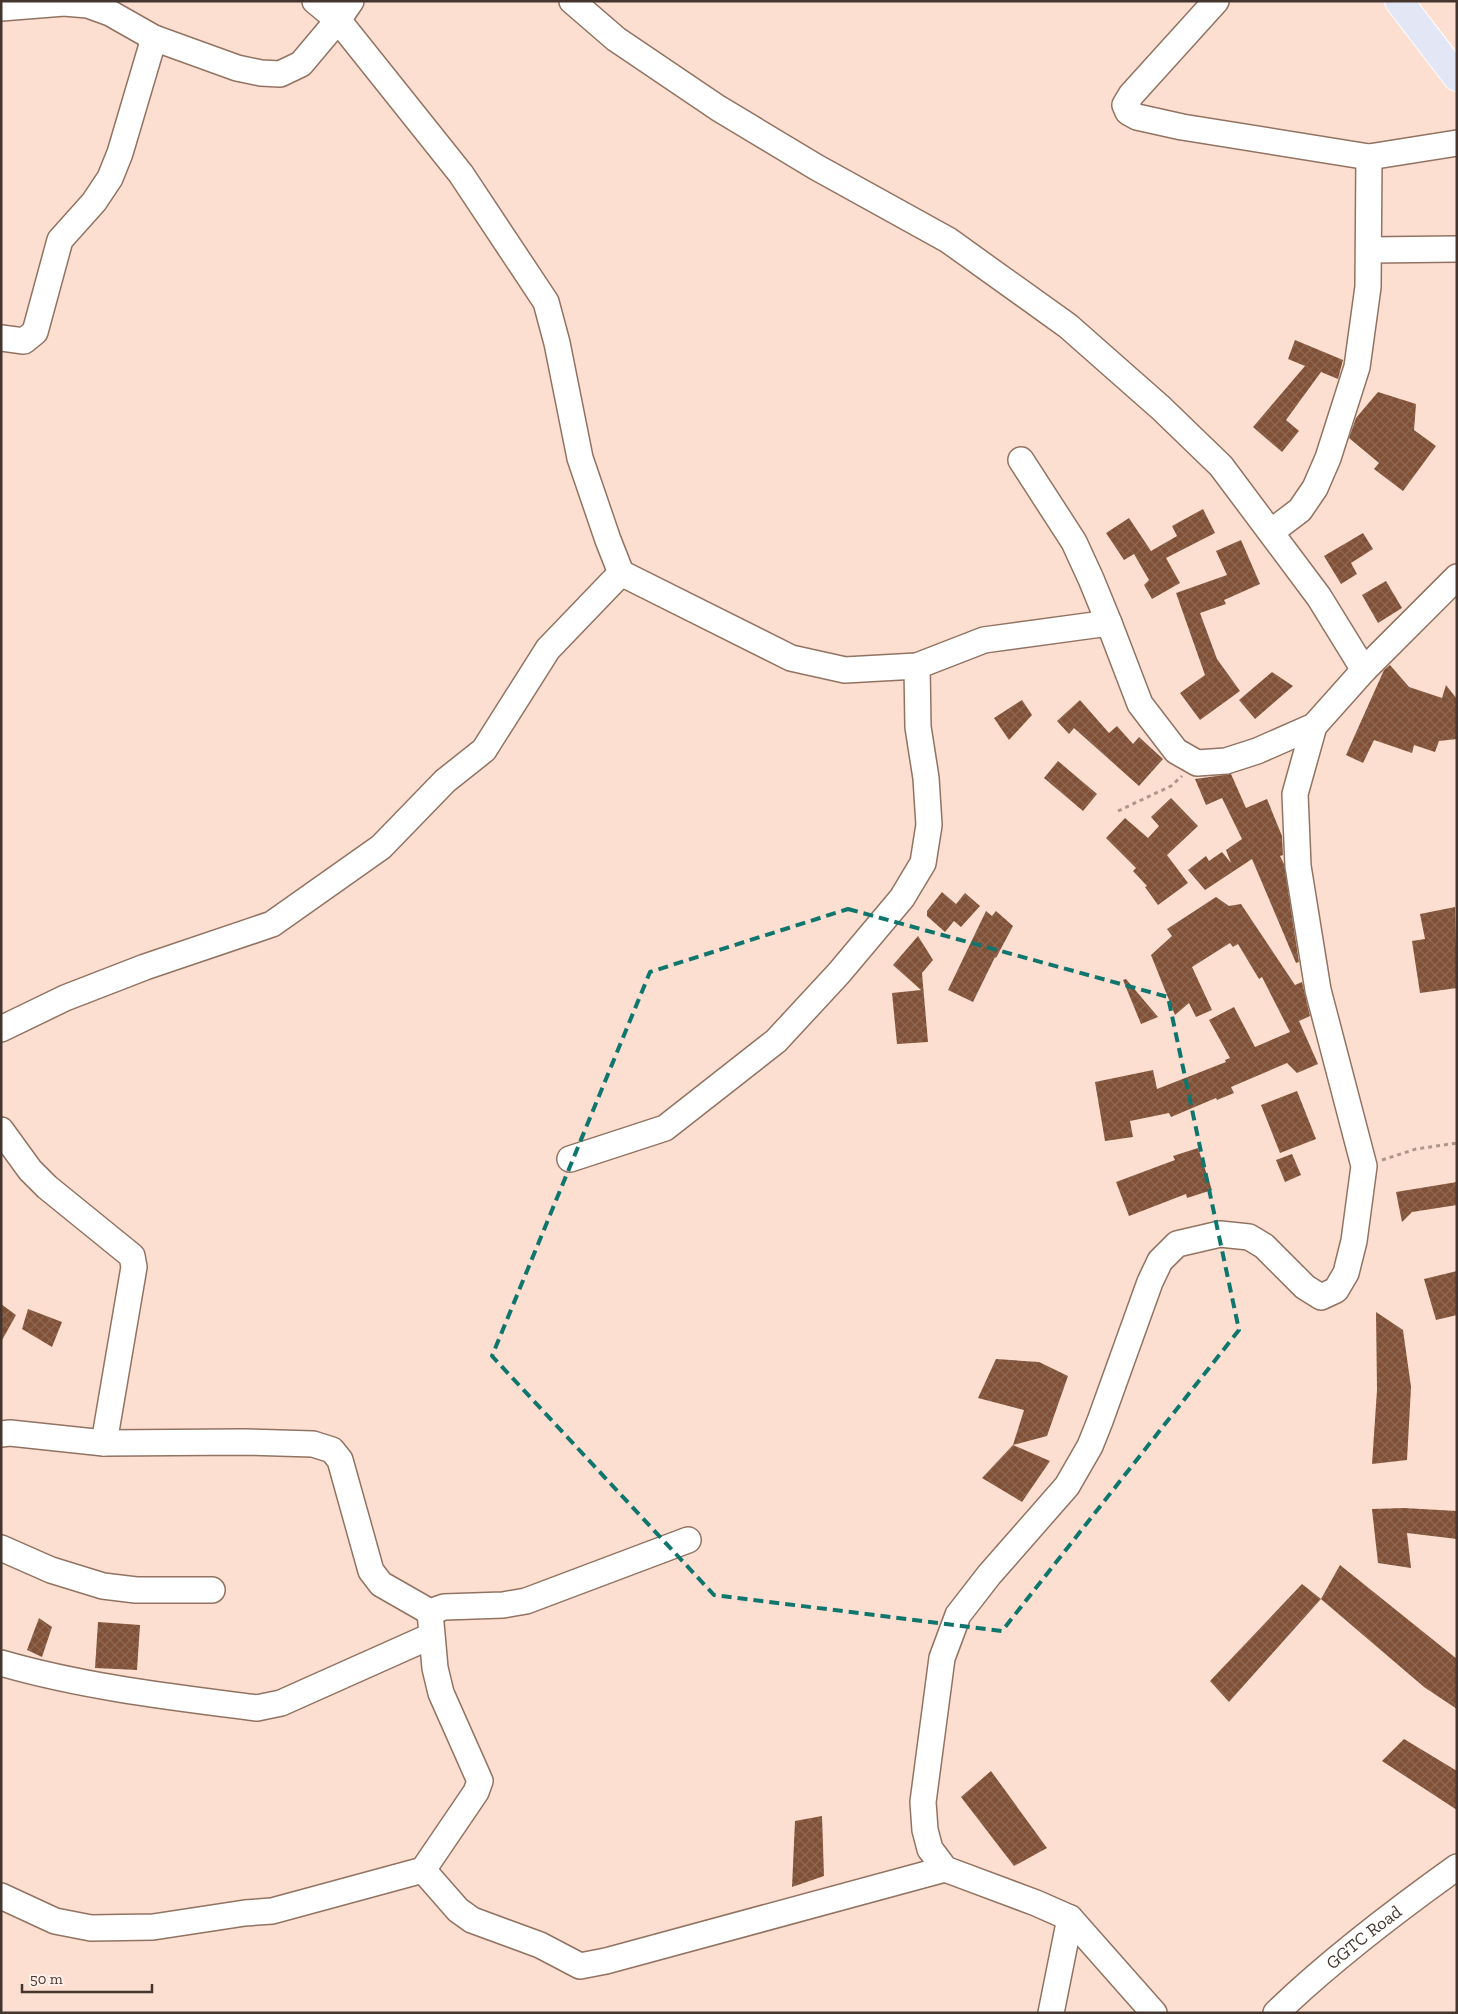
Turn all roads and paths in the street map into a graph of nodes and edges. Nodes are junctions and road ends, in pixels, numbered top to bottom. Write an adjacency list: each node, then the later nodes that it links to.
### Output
1 (315, 1): 7 (street)
2 (572, 1): 16 (street)
3 (1216, 1): 11 (street)
4 (1399, 1): 9 (main road)
5 (88, 3): 6 (street); 8 (street)
6 (1, 8)
7 (345, 11): 8 (street); 17 (street)
8 (154, 38): 14 (street)
9 (1457, 77)
10 (1457, 143): 11 (street)
11 (1369, 157): 13 (street)
12 (1457, 249): 13 (street)
13 (1369, 250): 16 (street)
14 (1, 338)
15 (1021, 460): 19 (street)
16 (1271, 532): 21 (street)
17 (621, 573): 20 (street); 25 (street)
18 (1457, 577): 21 (street)
19 (1109, 622): 20 (street); 23 (street)
20 (916, 666): 28 (street)
21 (1364, 670): 22 (street)
22 (1314, 726): 23 (street); 29 (street)
23 (1197, 763): 24 (path)
24 (1118, 811)
25 (1, 1029)
26 (1, 1130): 31 (street)
27 (1457, 1142): 29 (path)
28 (570, 1159)
29 (1364, 1166): 38 (street)
30 (1, 1434): 31 (street)
31 (104, 1443): 35 (street)
32 (688, 1540): 35 (street)
33 (1, 1548): 34 (street)
34 (212, 1590)
35 (430, 1624): 36 (street); 39 (street)
36 (1, 1663)
37 (1457, 1867): 44 (street, GGTC Road)
38 (945, 1868): 39 (street); 41 (street)
39 (423, 1870): 40 (street)
40 (1, 1896)
41 (1070, 1918): 42 (street); 43 (street)
42 (1052, 2013)
43 (1154, 2013)
44 (1276, 2013)

